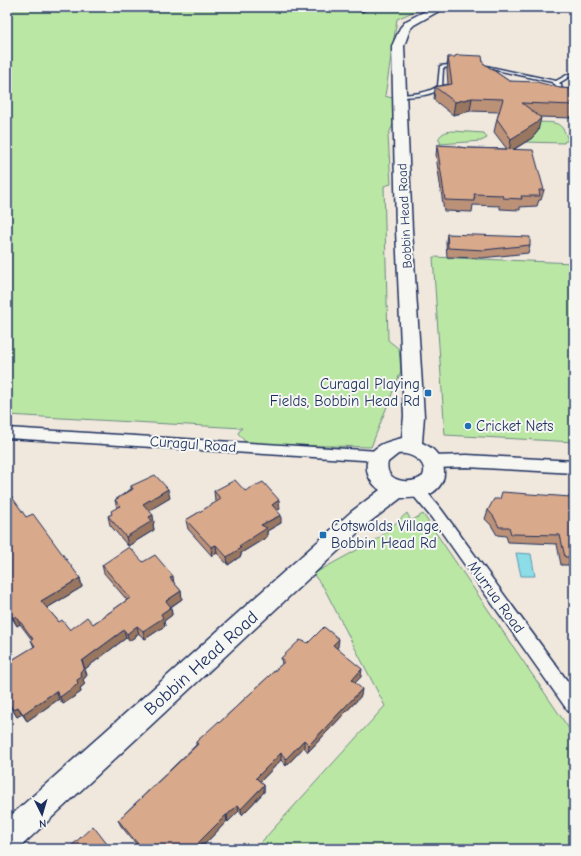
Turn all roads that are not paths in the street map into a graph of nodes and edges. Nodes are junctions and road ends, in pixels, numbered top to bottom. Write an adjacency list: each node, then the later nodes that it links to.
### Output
1 (368, 7): 3 (lane)
2 (441, 7): 8 (main road, Bobbin Head Road)
3 (361, 10)
4 (460, 65): 8 (lane)
5 (480, 66): 7 (lane)
6 (574, 75): 7 (lane)
7 (556, 83): 9 (lane)
8 (400, 96): 11 (main road, Bobbin Head Road)
9 (561, 96)
10 (7, 433): 12 (street, Curagul Road)
11 (412, 447): 12 (main road); 13 (main road)
12 (379, 456): 15 (main road)
13 (433, 462): 14 (street); 15 (main road)
14 (574, 467)
15 (407, 489): 16 (street, Murrua Road); 17 (main road, Bobbin Head Road)
16 (574, 705)
17 (7, 839)

